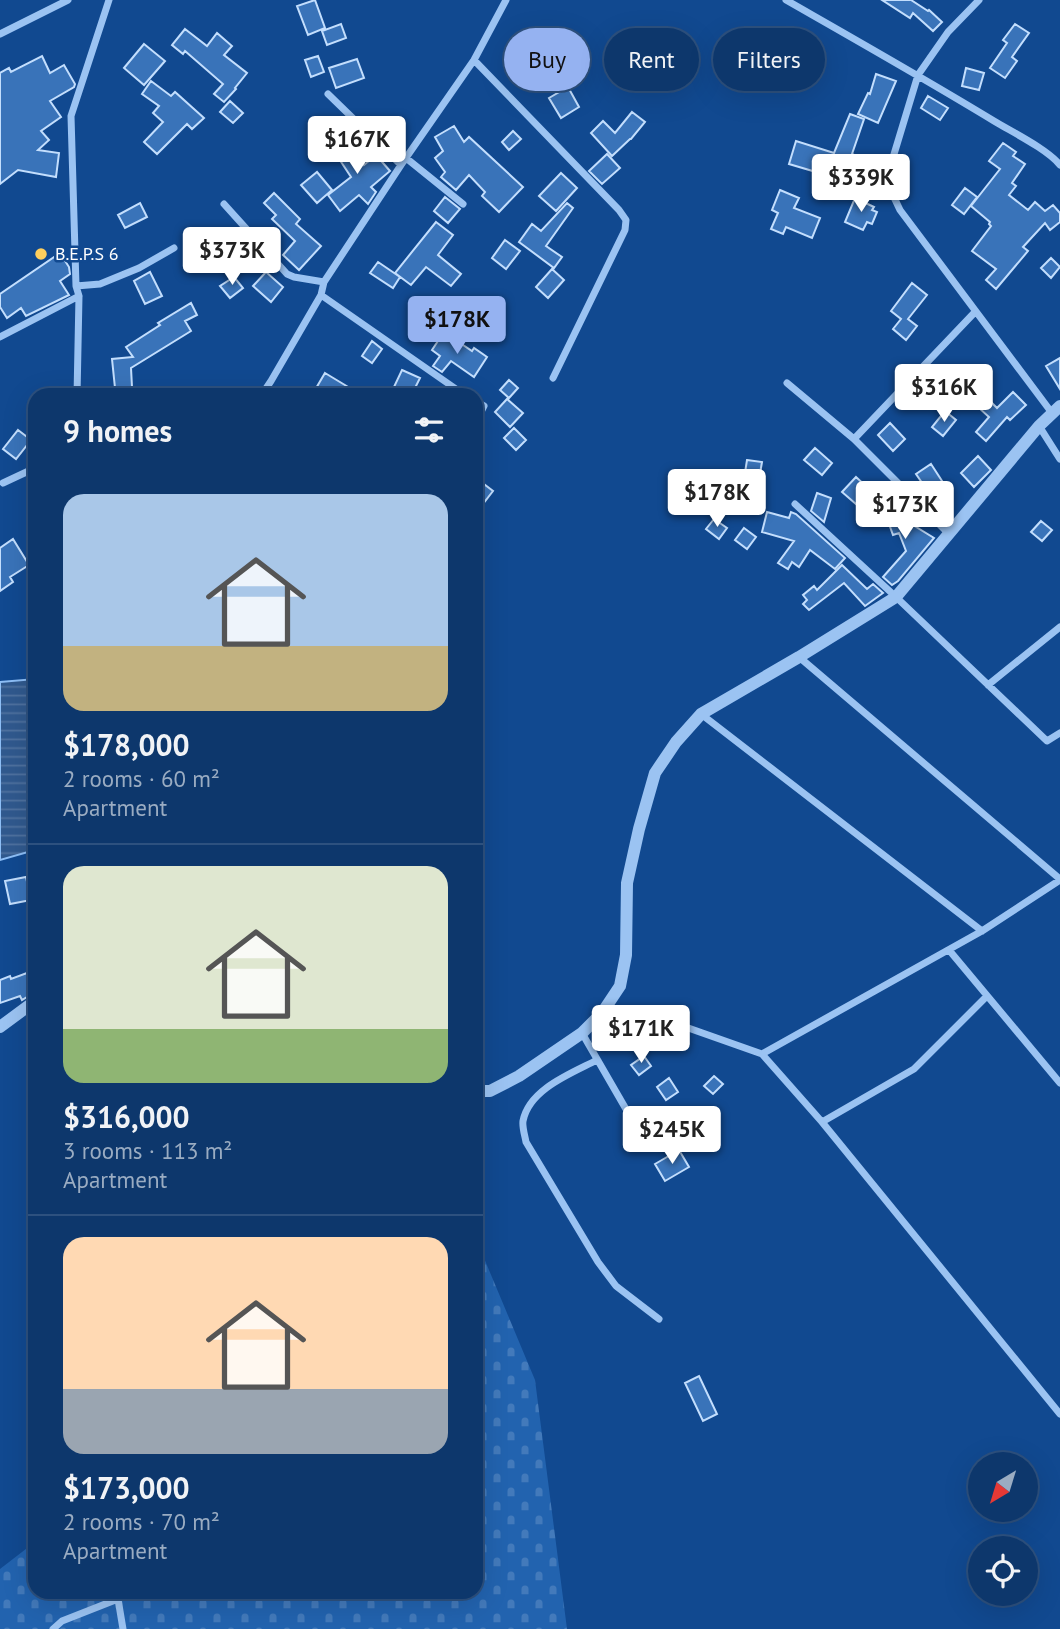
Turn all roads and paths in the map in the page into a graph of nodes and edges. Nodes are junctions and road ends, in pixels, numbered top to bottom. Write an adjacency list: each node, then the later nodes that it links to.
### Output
1 (68, 0): 6 (street)
2 (109, 0): 17 (street)
3 (506, 0): 7 (street)
4 (786, 0): 8 (street)
5 (979, 0): 8 (street)
6 (0, 34)
7 (474, 60): 10 (street); 22 (street)
8 (918, 75): 12 (street); 20 (street)
9 (328, 94): 11 (street)
10 (406, 158): 11 (street); 14 (street)
11 (401, 165): 16 (street)
12 (1060, 165)
13 (225, 204): 16 (street)
14 (463, 204)
15 (174, 248): 17 (street)
16 (324, 282): 18 (street)
17 (76, 286): 19 (street)
18 (321, 295): 25 (street); 26 (street)
19 (79, 296): 21 (street); 24 (street)
20 (975, 312): 27 (street); 29 (street)
21 (0, 337)
22 (553, 378)
23 (787, 383): 29 (street)
24 (77, 388)
25 (266, 388)
26 (455, 388)
27 (1056, 410): 28 (street)
28 (1039, 426): 30 (street); 34 (street)
29 (853, 439): 34 (street)
30 (1060, 459)
31 (28, 471): 32 (street)
32 (3, 483)
33 (795, 504): 35 (street)
34 (949, 534): 35 (street)
35 (896, 597): 37 (street); 38 (street)
36 (1060, 627): 38 (street)
37 (799, 656): 39 (street); 41 (street)
38 (988, 685): 40 (street)
39 (701, 714): 42 (street); 46 (street)
40 (1060, 733)
41 (1060, 879): 42 (street)
42 (982, 932): 43 (street)
43 (949, 950): 44 (street); 49 (street)
44 (988, 996): 51 (street); 54 (street)
45 (28, 1006): 47 (street)
46 (602, 1013): 48 (street); 49 (street)
47 (0, 1027)
48 (582, 1032): 50 (street); 52 (street)
49 (762, 1054): 54 (street)
50 (597, 1060): 53 (street); 55 (street)
51 (1060, 1083)
52 (483, 1091)
53 (634, 1122)
54 (822, 1122): 56 (street)
55 (659, 1319)
56 (1060, 1414)
57 (111, 1599): 59 (street)
58 (118, 1599): 60 (street)
59 (53, 1629)
60 (123, 1629)

